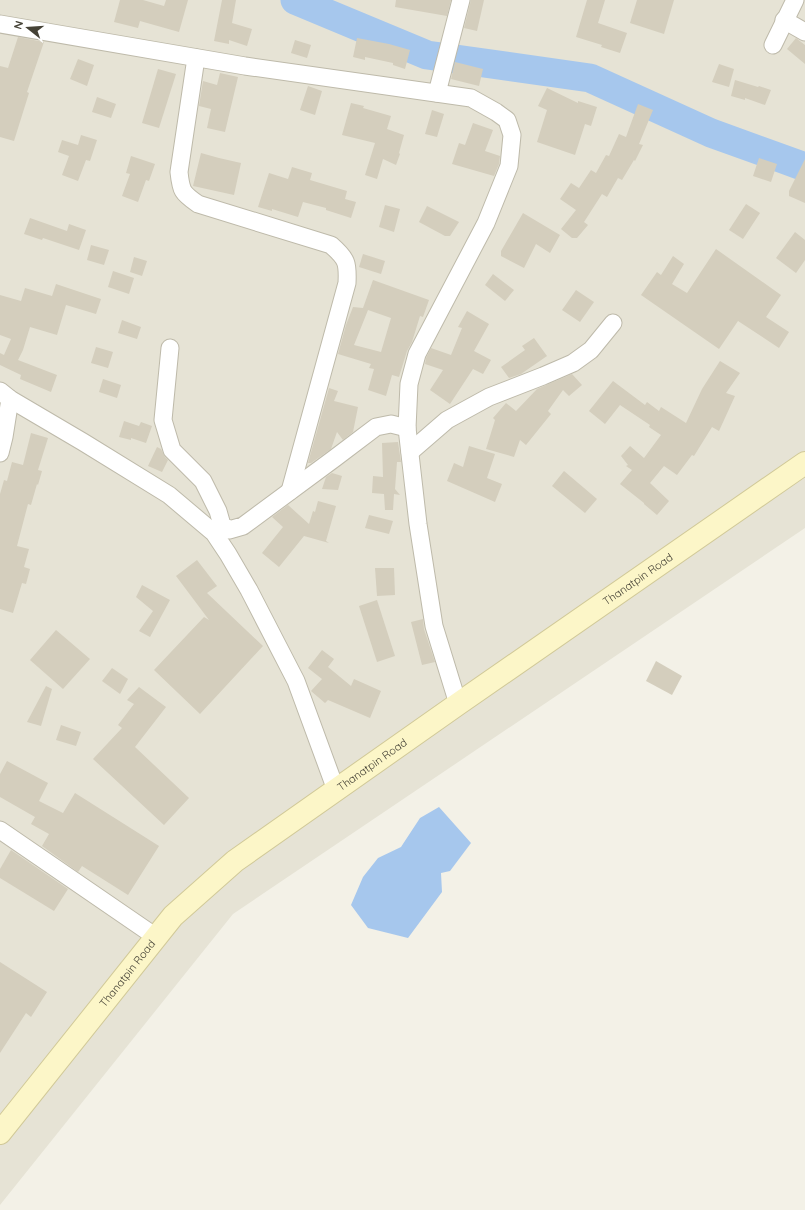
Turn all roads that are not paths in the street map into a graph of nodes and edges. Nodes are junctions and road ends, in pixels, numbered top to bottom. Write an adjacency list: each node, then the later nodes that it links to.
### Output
1 (461, 0): 8 (street)
2 (795, 0): 3 (street)
3 (784, 20): 5 (street); 6 (street)
4 (0, 24): 7 (street)
5 (805, 32)
6 (773, 45)
7 (196, 58): 8 (street); 16 (street)
8 (437, 93): 12 (street)
9 (613, 323): 13 (street)
10 (170, 348): 16 (street)
11 (5, 395): 14 (street); 18 (street)
12 (407, 428): 13 (street); 16 (street)
13 (410, 452): 17 (street)
14 (0, 453)
15 (805, 464): 17 (main road, Thanatpin Road)
16 (290, 491)
17 (458, 704): 18 (main road, Thanatpin Road)
18 (336, 790): 20 (main road, Thanatpin Road)
19 (0, 830): 20 (street)
20 (156, 937): 21 (main road, Thanatpin Road)
21 (0, 1133)

